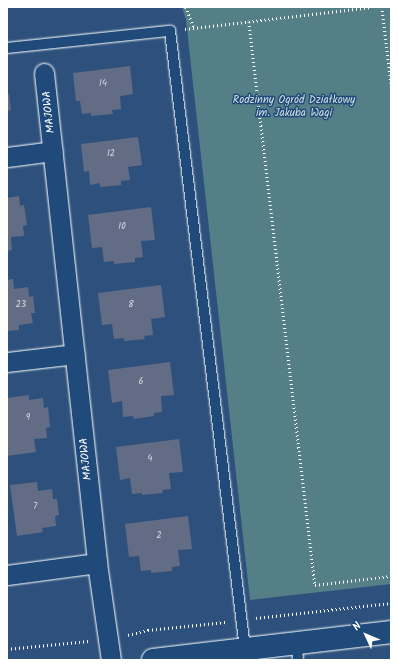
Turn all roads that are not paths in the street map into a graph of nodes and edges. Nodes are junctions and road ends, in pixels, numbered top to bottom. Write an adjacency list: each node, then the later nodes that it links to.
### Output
1 (7, 48): 10 (lane)
2 (44, 73): 3 (street, MAJOWA)
3 (53, 152): 4 (street); 5 (street, MAJOWA)
4 (7, 157)
5 (75, 354): 6 (street); 7 (street, MAJOWA)
6 (7, 362)
7 (97, 563): 8 (street); 12 (street, MAJOWA)
8 (7, 575)
9 (391, 632): 11 (main road)
10 (245, 649): 11 (main road); 13 (main road)
11 (298, 651)
12 (111, 660)
13 (153, 660)

